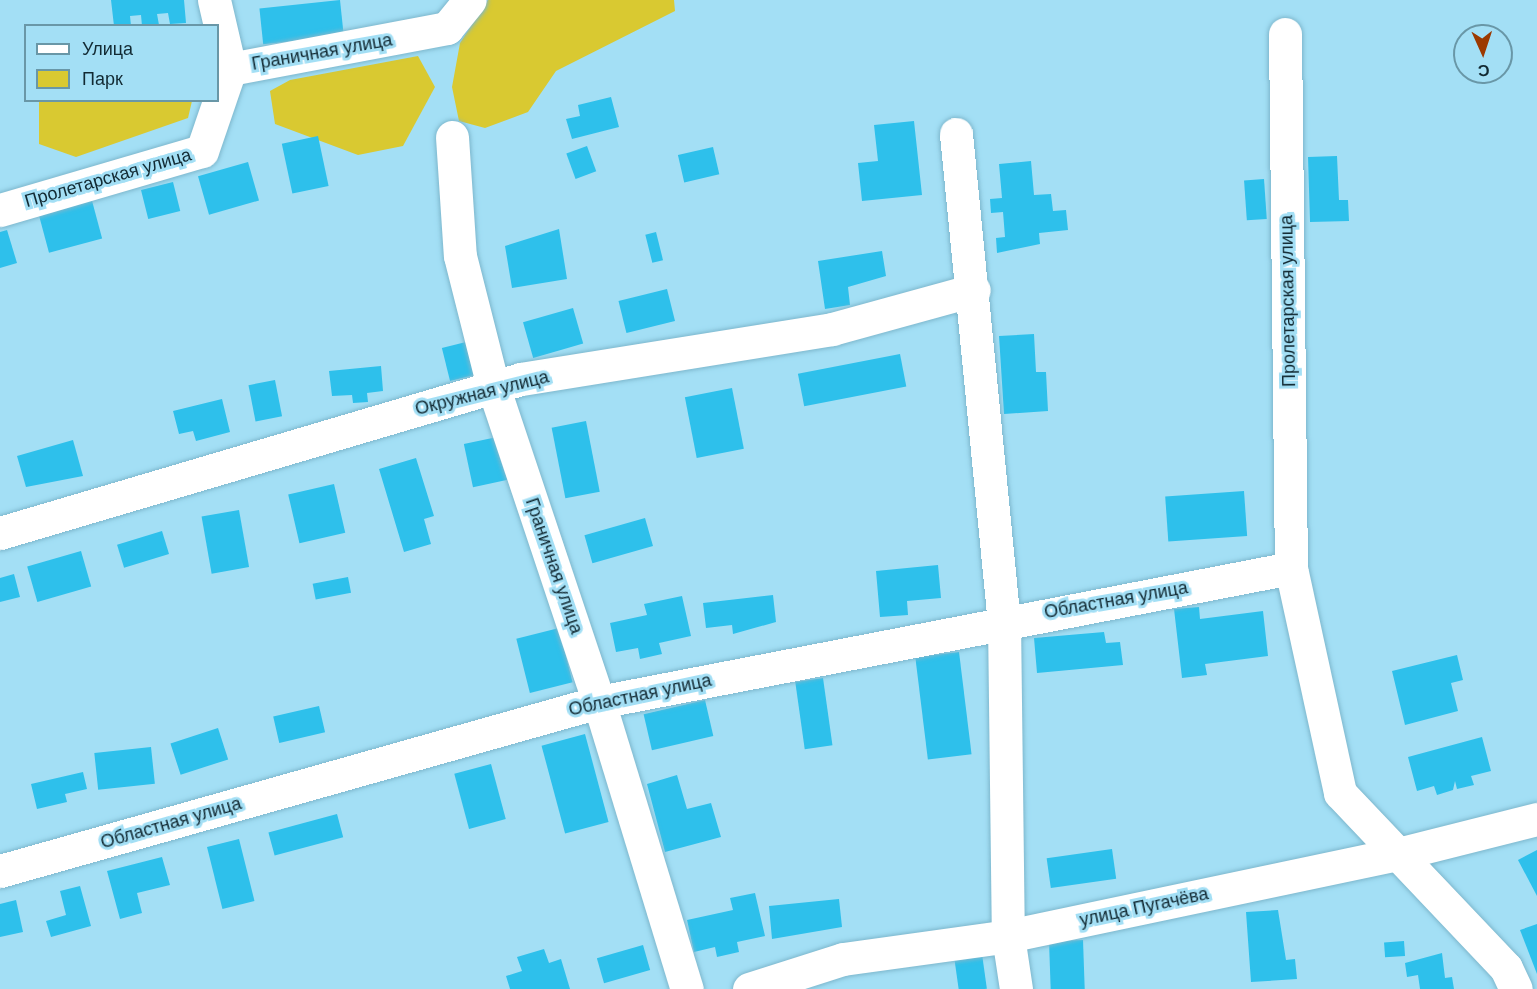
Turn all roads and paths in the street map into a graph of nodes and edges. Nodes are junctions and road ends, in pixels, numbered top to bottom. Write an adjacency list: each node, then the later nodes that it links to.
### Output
1 (214, 0): 4 (street, Граничная улица)
2 (470, 0): 4 (street, Граничная улица)
3 (1285, 34): 13 (street, Пролетарская улица)
4 (230, 69): 5 (street, Пролетарская улица)
5 (219, 101)
6 (219, 102): 9 (street, Пролетарская улица)
7 (957, 134): 10 (street)
8 (452, 137): 11 (street, Граничная улица)
9 (0, 210)
10 (974, 290): 11 (street, Окружная улица); 14 (street)
11 (493, 386): 12 (street, Окружная улица); 15 (street, Граничная улица)
12 (0, 533)
13 (1291, 568): 14 (street, Областная улица); 17 (street, Пролетарская улица)
14 (1004, 620): 15 (street, Областная улица); 19 (street)
15 (599, 702): 18 (street, Областная улица); 20 (street, Граничная улица)
16 (1537, 819): 17 (street, улица Пугачёва)
17 (1402, 853): 19 (street, улица Пугачёва); 23 (street, Пролетарская улица)
18 (0, 871)
19 (1008, 936): 21 (street, улица Пугачёва); 22 (street)
20 (687, 989)
21 (750, 989)
22 (1016, 989)
23 (1516, 989)

